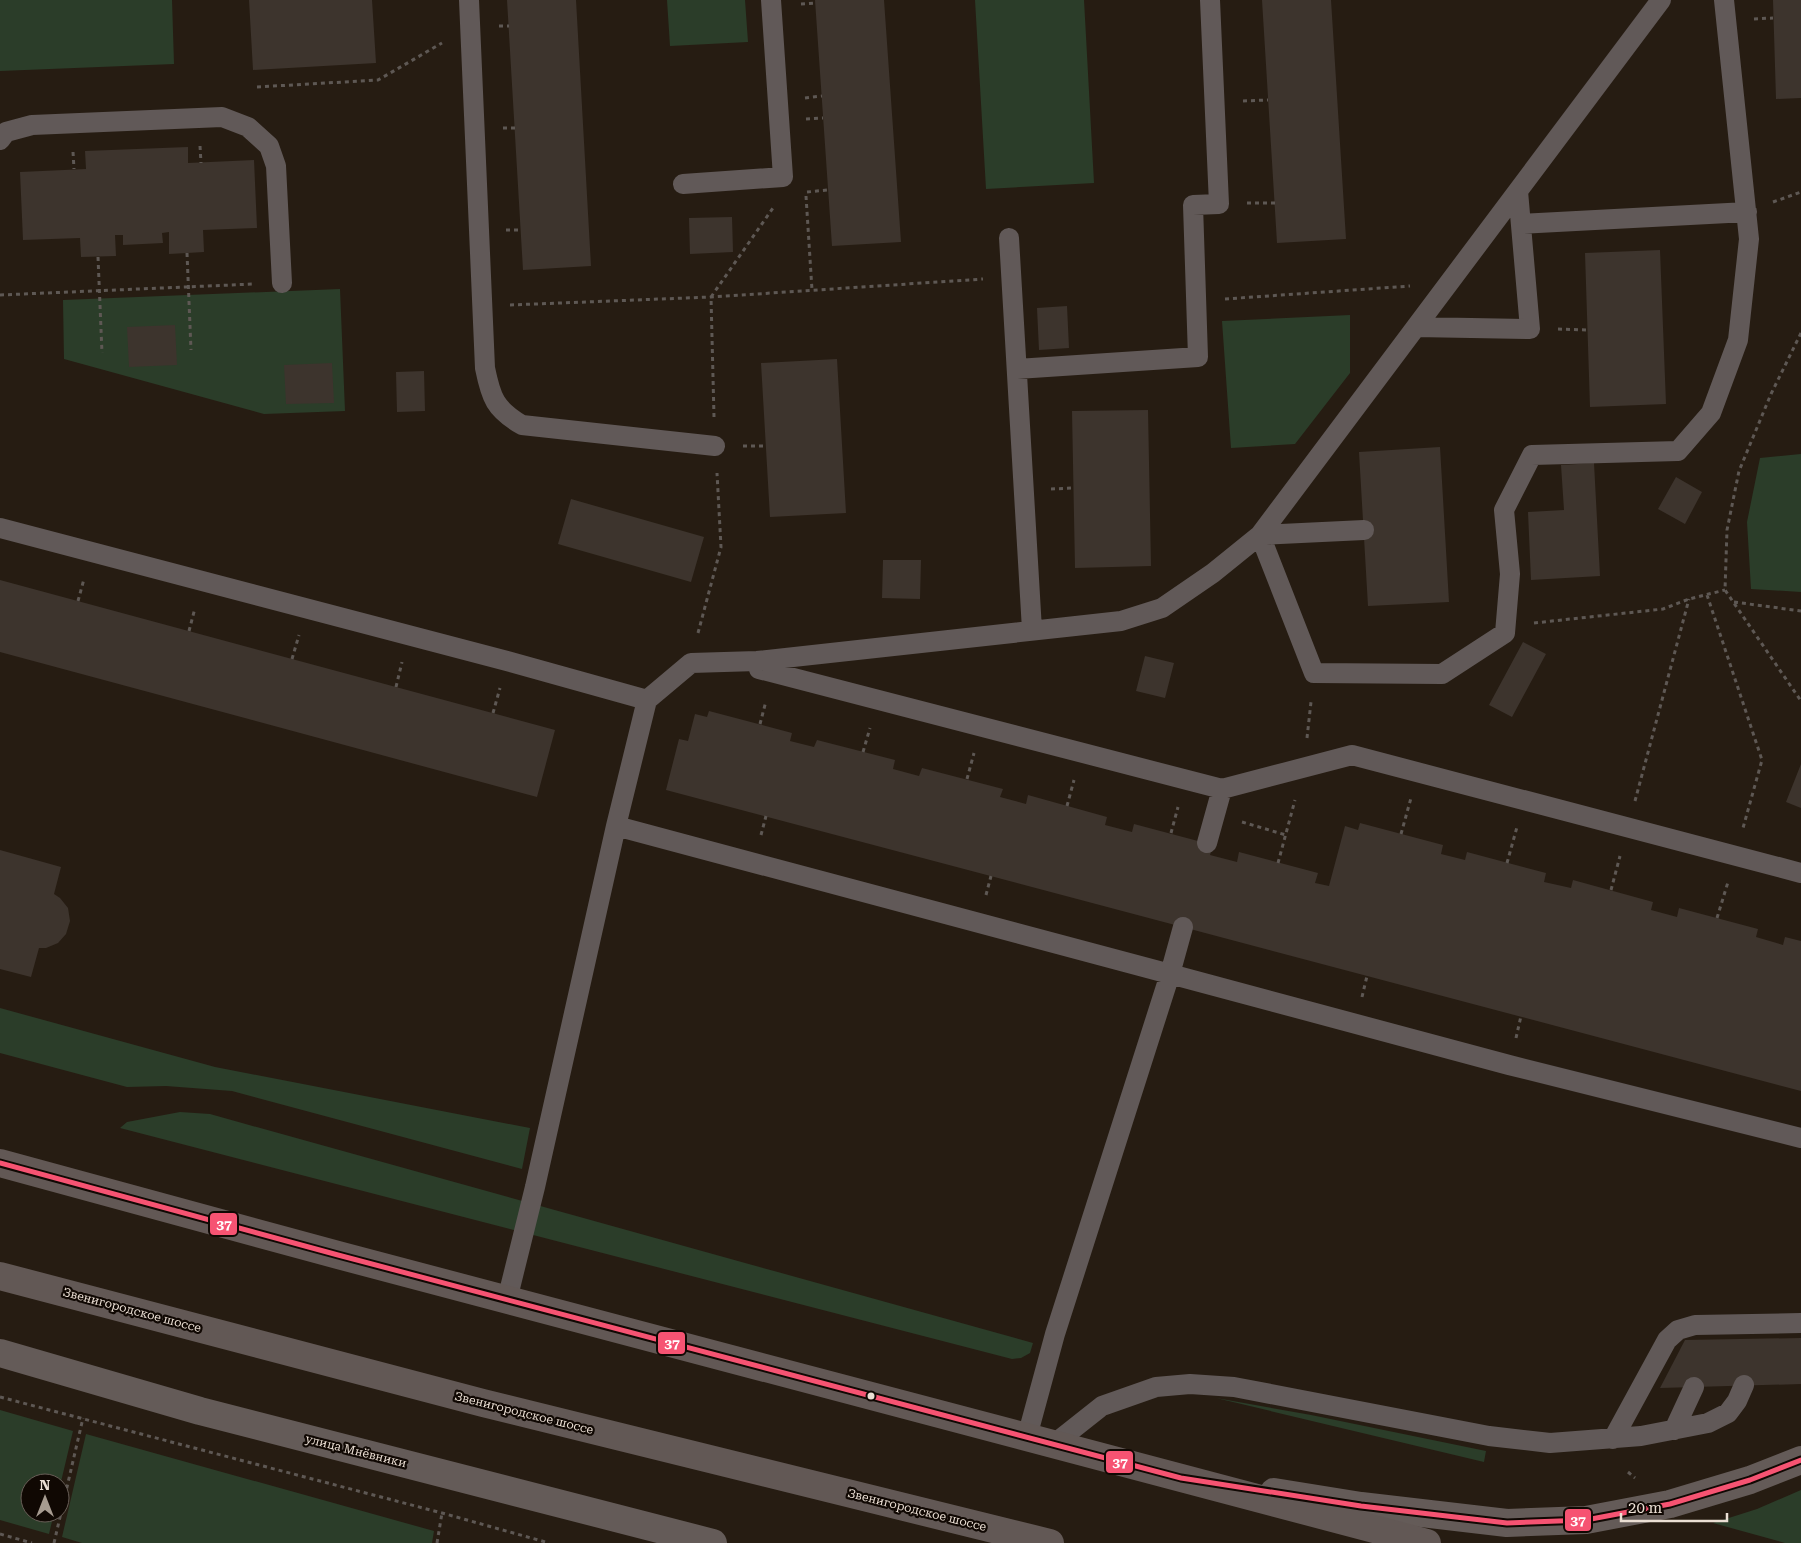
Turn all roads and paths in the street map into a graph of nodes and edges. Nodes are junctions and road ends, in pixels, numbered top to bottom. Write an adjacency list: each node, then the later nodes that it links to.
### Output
1 (469, 0): 8 (lane)
2 (771, 0): 16 (lane)
3 (1210, 0): 29 (lane)
4 (1662, 0): 17 (lane)
5 (1724, 0): 18 (lane)
6 (815, 3): 7 (path)
7 (793, 4)
8 (470, 26): 9 (path); 10 (path); 30 (lane)
9 (509, 26)
10 (257, 87)
11 (822, 96): 12 (path)
12 (799, 98)
13 (823, 118): 14 (path)
14 (801, 119)
15 (0, 140): 24 (lane)
16 (683, 184)
17 (1518, 191): 19 (lane); 25 (lane)
18 (1747, 212): 19 (lane); 46 (lane)
19 (1521, 224): 31 (lane)
20 (1010, 238): 23 (lane)
21 (187, 253): 26 (path)
22 (98, 256): 27 (path)
23 (1012, 277): 30 (path); 35 (lane)
24 (282, 283): 26 (path)
25 (1449, 284): 29 (path); 31 (lane)
26 (188, 287): 27 (path); 33 (path)
27 (100, 291): 28 (path); 34 (path)
28 (0, 296)
29 (1196, 301): 35 (lane)
30 (482, 306): 36 (lane)
31 (1416, 327): 39 (lane)
32 (1801, 333): 40 (path)
33 (191, 350)
34 (102, 353)
35 (1016, 369): 45 (lane)
36 (715, 446)
37 (0, 528): 48 (lane)
38 (1364, 530): 39 (lane)
39 (1260, 535): 45 (lane); 46 (lane)
40 (1725, 590): 41 (path); 43 (path)
41 (1707, 595): 42 (path); 65 (path)
42 (1689, 599): 46 (path); 61 (path)
43 (1733, 602): 44 (path); 49 (path)
44 (1801, 611)
45 (1032, 630): 47 (lane)
46 (1505, 633)
47 (757, 661): 48 (lane); 56 (lane)
48 (648, 700): 60 (lane)
49 (1801, 702)
50 (870, 727): 52 (path)
51 (976, 748): 55 (path)
52 (863, 752)
53 (1418, 772): 56 (lane); 57 (lane); 63 (path)
54 (1075, 775): 59 (path)
55 (967, 780)
56 (1222, 789): 64 (lane)
57 (1524, 800): 61 (lane); 66 (path)
58 (1178, 804): 62 (path)
59 (1067, 806)
60 (616, 826): 71 (lane); 75 (lane)
61 (1628, 828): 65 (lane); 68 (path)
62 (1171, 834)
63 (1401, 834)
64 (1206, 843)
65 (1735, 856): 67 (lane); 69 (path)
66 (1507, 862)
67 (1801, 873)
68 (1611, 890)
69 (1717, 918)
70 (1183, 927): 71 (lane)
71 (1170, 974): 72 (lane); 83 (lane)
72 (1801, 1138)
73 (0, 1163): 75 (main road)
74 (0, 1276): 95 (main road, Звенигородское шоссе)
75 (507, 1300): 83 (main road)
76 (1801, 1323): 84 (lane)
77 (0, 1353): 94 (main road, улица Мнёвники)
78 (1744, 1386): 82 (lane)
79 (1694, 1387): 82 (lane)
80 (0, 1396): 81 (path)
81 (83, 1418): 88 (path); 91 (path)
82 (1674, 1430): 84 (lane)
83 (1026, 1437): 85 (main road)
84 (1613, 1439): 85 (lane)
85 (1054, 1444): 87 (main road)
86 (1801, 1460): 87 (main road)
87 (1181, 1478): 96 (main road)
88 (442, 1513): 92 (path); 93 (path)
89 (0, 1534): 90 (path)
90 (32, 1543)
91 (54, 1543)
92 (437, 1543)
93 (548, 1543)
94 (714, 1543)
95 (1050, 1543)
96 (1427, 1543)

